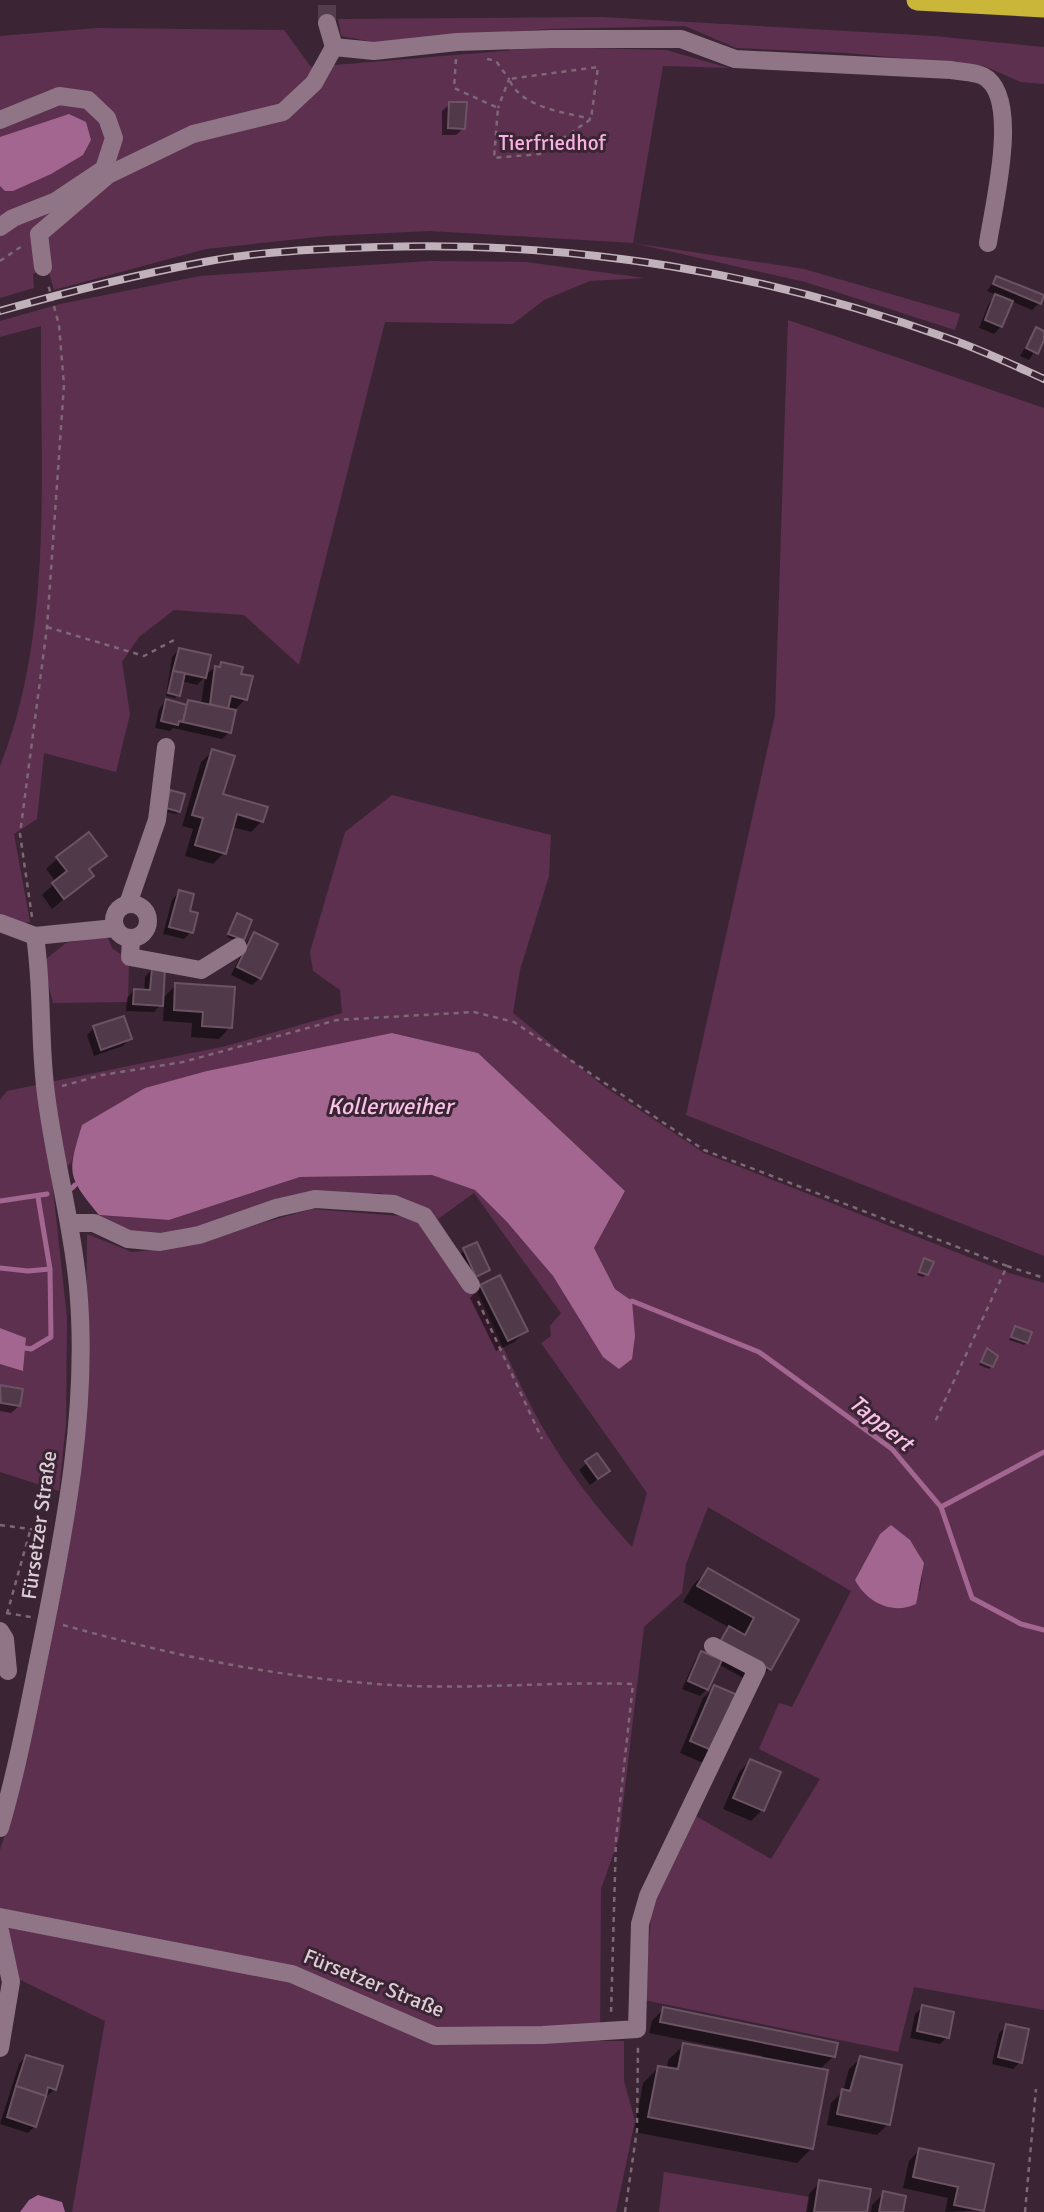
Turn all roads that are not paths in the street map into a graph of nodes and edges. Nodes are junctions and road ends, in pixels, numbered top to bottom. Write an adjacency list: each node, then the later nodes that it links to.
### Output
1 (917, 0): 2 (highway)
2 (1044, 7)
3 (327, 23): 4 (street)
4 (334, 47): 6 (street); 8 (street)
5 (0, 120): 6 (street)
6 (106, 172): 7 (street); 9 (street)
7 (0, 225)
8 (988, 243)
9 (43, 267)
10 (166, 747): 11 (street)
11 (128, 904): 13 (street); 15 (street)
12 (0, 923): 14 (street)
13 (115, 928): 14 (street); 15 (street)
14 (35, 936): 17 (street, Fürsetzer Straße)
15 (131, 939): 16 (street)
16 (238, 947)
17 (69, 1223): 18 (street); 22 (street, Fürsetzer Straße)
18 (471, 1285)
19 (0, 1631): 21 (street)
20 (713, 1646): 24 (street, Fürsetzer Straße)
21 (4, 1671): 22 (street)
22 (36, 1671): 23 (street, Fürsetzer Straße)
23 (0, 1828)
24 (0, 1916)
25 (0, 1931): 26 (street)
26 (0, 2048)

